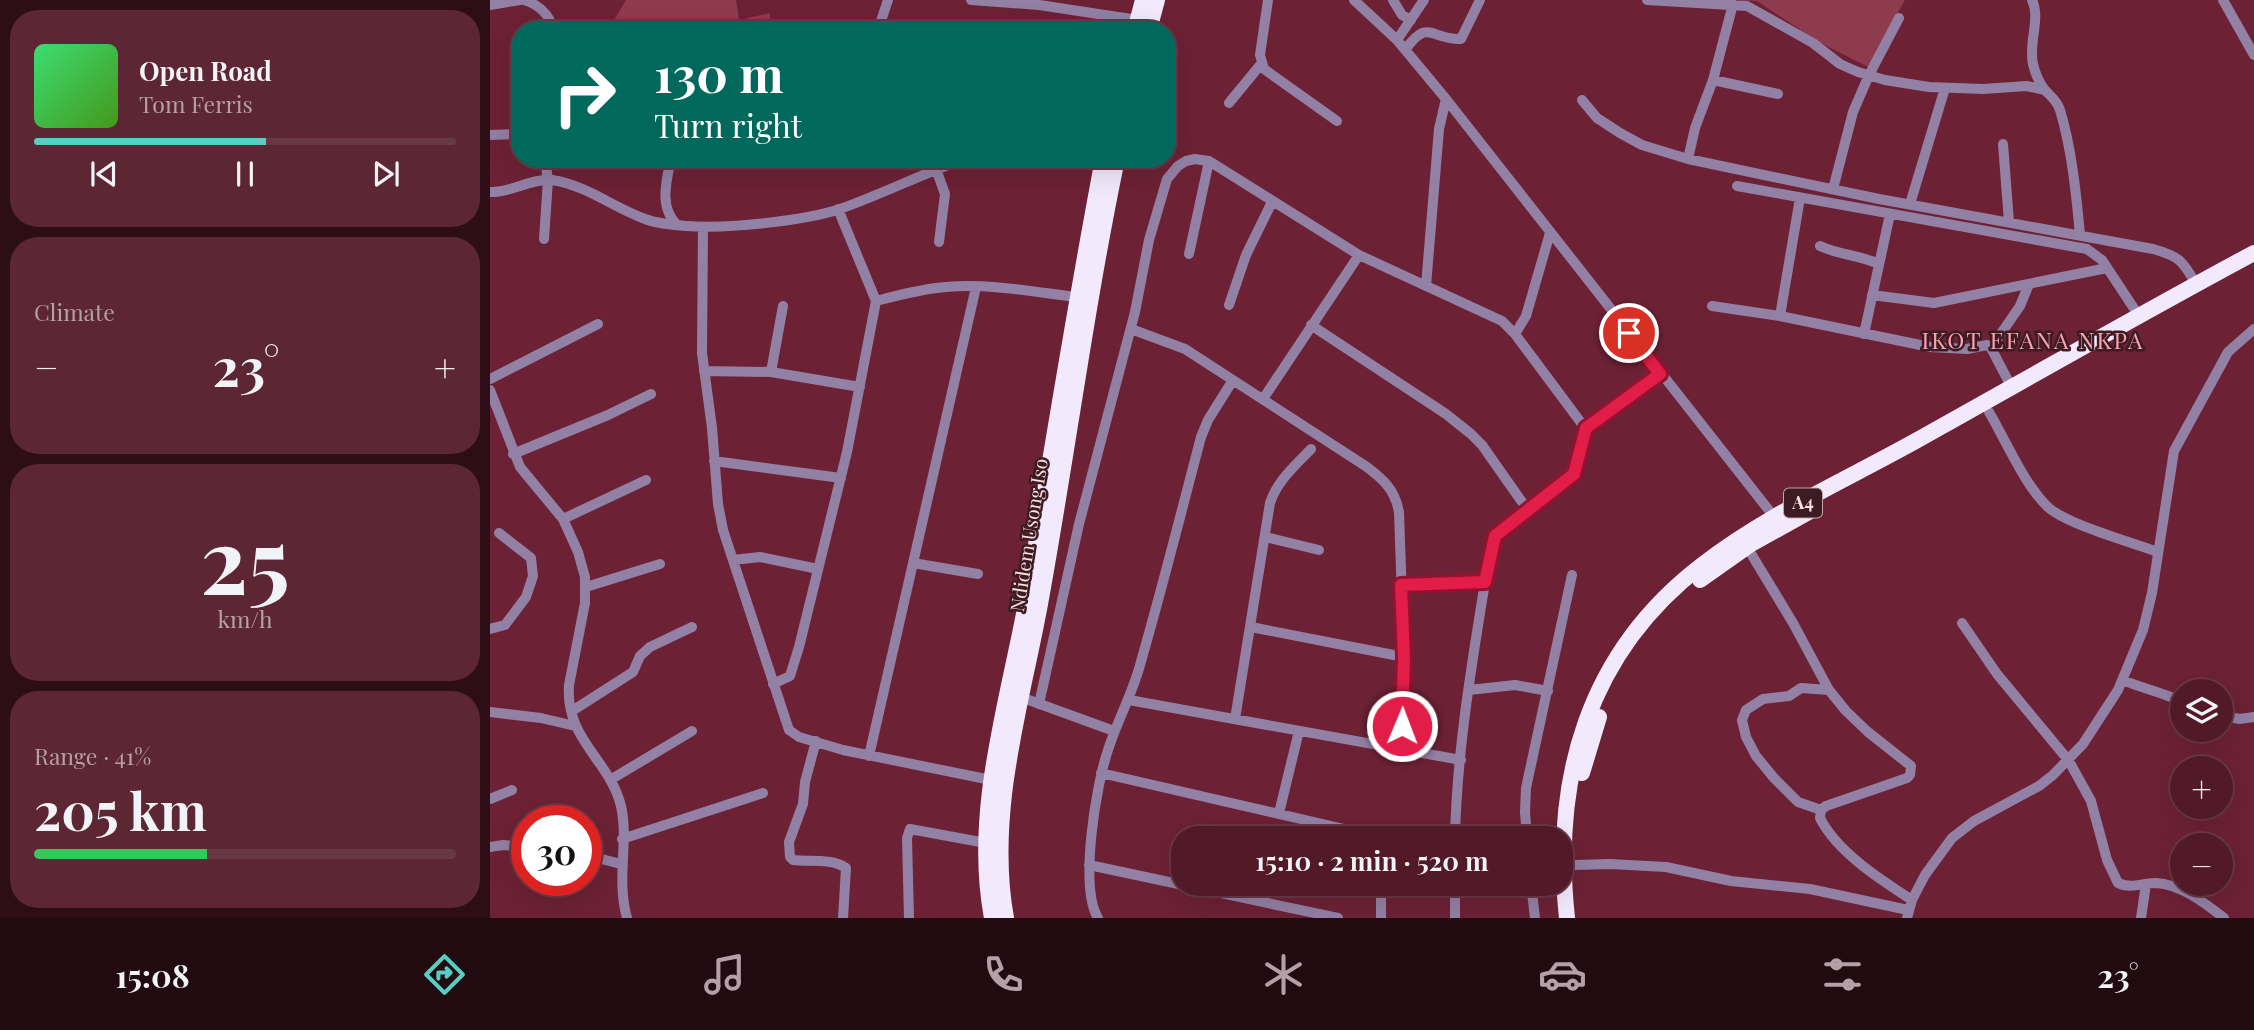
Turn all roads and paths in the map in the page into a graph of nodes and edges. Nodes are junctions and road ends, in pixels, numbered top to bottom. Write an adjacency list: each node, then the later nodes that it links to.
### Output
1 (522, 0): 15 (street); 18 (street)
2 (888, 0): 19 (street)
3 (971, 0): 20 (street)
4 (1143, 0): 21 (highway)
5 (1157, 0): 22 (highway)
6 (1268, 0): 26 (street)
7 (1354, 0): 23 (street)
8 (1393, 0): 17 (street)
9 (1423, 0): 17 (street)
10 (1480, 0): 24 (street)
11 (1647, 0): 14 (street)
12 (2032, 0): 30 (street)
13 (2223, 0): 25 (street)
14 (1733, 4): 27 (street); 28 (street)
15 (490, 5)
16 (1899, 19): 27 (street)
17 (1410, 20): 23 (street)
18 (549, 21)
19 (881, 21)
20 (1117, 21)
21 (1141, 21)
22 (1144, 21)
23 (1397, 40): 24 (street)
24 (1405, 50): 32 (street)
25 (2254, 55)
26 (1261, 64): 34 (street); 35 (street)
27 (1868, 75): 29 (street); 48 (street)
28 (1713, 80): 31 (street); 39 (street)
29 (1945, 88): 30 (street); 52 (street)
30 (2045, 90): 59 (street)
31 (1778, 94)
32 (1446, 99): 58 (street); 71 (street)
33 (1582, 100): 39 (street)
34 (1229, 103)
35 (1337, 121)
36 (511, 134): 37 (street)
37 (490, 135)
38 (2003, 144): 55 (street)
39 (1688, 159): 48 (street)
40 (1209, 161): 51 (street); 64 (street); 84 (street)
41 (546, 168): 46 (street)
42 (669, 168): 56 (street)
43 (1101, 168): 74 (highway, Ndidem Usong Iso)
44 (1115, 168): 133 (highway, Ndidem Usong Iso)
45 (936, 169): 53 (street); 61 (street)
46 (548, 180): 49 (street); 56 (street); 60 (street)
47 (1737, 186): 50 (street)
48 (1833, 190): 52 (street)
49 (490, 192)
50 (1800, 198): 54 (street); 79 (street)
51 (1272, 202): 65 (street); 76 (street)
52 (1910, 204): 55 (street)
53 (838, 209): 57 (street); 75 (street)
54 (1890, 214): 66 (street); 68 (street)
55 (2009, 222): 59 (street)
56 (677, 225): 57 (street)
57 (703, 227): 88 (street)
58 (1550, 233): 85 (street); 90 (street)
59 (2080, 234): 70 (street)
60 (544, 239)
61 (939, 242)
62 (1820, 246): 66 (street)
63 (2254, 253): 70 (highway, A4)
64 (1189, 254)
65 (1359, 255): 71 (street); 82 (street)
66 (1879, 264): 73 (street)
67 (2254, 264): 99 (highway, A4)
68 (2108, 268): 69 (street); 80 (street)
69 (2029, 284): 73 (street); 87 (street)
70 (2196, 285): 80 (highway, A4)
71 (1426, 286): 85 (street)
72 (976, 287): 74 (street); 75 (street); 116 (street)
73 (1872, 295): 86 (street)
74 (1077, 297): 133 (highway, Ndidem Usong Iso)
75 (876, 301): 93 (street)
76 (1228, 305)
77 (783, 306): 89 (street)
78 (1712, 306): 79 (street)
79 (1780, 316): 86 (street)
80 (2140, 316): 94 (highway, A4)
81 (598, 324): 91 (street)
82 (1311, 325): 97 (street); 106 (street)
83 (2254, 328): 113 (street)
84 (1131, 329): 92 (street); 136 (street)
85 (1515, 334): 100 (street)
86 (1864, 334): 87 (street)
87 (1991, 348): 94 (street)
88 (705, 372): 89 (street); 103 (street)
89 (771, 372): 93 (street)
90 (1660, 374): 100 (street); 107 (street)
91 (490, 379)
92 (1233, 380): 97 (street); 135 (street)
93 (860, 387): 104 (street)
94 (2012, 388): 107 (highway, A4)
95 (490, 390): 98 (street)
96 (651, 394): 102 (street)
97 (1264, 399): 121 (street)
98 (494, 410): 102 (street)
99 (1989, 412): 111 (highway, A4); 113 (street)
100 (1586, 428): 106 (street)
101 (1311, 449): 110 (street)
102 (513, 454): 108 (street)
103 (714, 461): 104 (street); 114 (street)
104 (841, 478): 117 (street)
105 (646, 480): 108 (street)
106 (1527, 509): 120 (street)
107 (1775, 518): 185 (highway, A4)
108 (563, 519): 122 (street)
109 (499, 533): 126 (street)
110 (1265, 537): 112 (street); 125 (street)
111 (1747, 547): 131 (street); 169 (highway, A4)
112 (1319, 550)
113 (2158, 552): 128 (street)
114 (733, 560): 117 (street); 129 (street)
115 (660, 564): 122 (street)
116 (913, 564): 118 (street); 148 (street)
117 (818, 569): 129 (street)
118 (978, 574)
119 (1572, 575): 132 (street)
120 (1485, 582): 121 (street); 130 (street)
121 (1401, 585): 127 (street)
122 (586, 587): 137 (street)
123 (1962, 624): 150 (street)
124 (691, 627): 137 (street)
125 (1251, 627): 127 (street); 141 (street)
126 (490, 629)
127 (1404, 657): 147 (street)
128 (2123, 680): 134 (street); 150 (street)
129 (774, 684): 146 (street)
130 (1469, 690): 132 (street); 149 (street)
131 (1829, 690): 157 (street); 157 (street)
132 (1548, 691): 161 (street)
133 (1015, 696): 136 (street); 153 (highway, Ndidem Usong Iso)
134 (2170, 696)
135 (1129, 699): 141 (street); 144 (street)
136 (1040, 704): 144 (street)
137 (572, 711): 142 (street)
138 (490, 712): 142 (street)
139 (2254, 717): 140 (street)
140 (2233, 718)
141 (1235, 719): 145 (street)
142 (575, 726): 152 (street)
143 (692, 731): 152 (street)
144 (1114, 731): 151 (street)
145 (1299, 731): 147 (street); 158 (street)
146 (816, 741): 148 (street); 176 (street)
147 (1402, 749): 149 (street)
148 (869, 756): 153 (street)
149 (1461, 760): 160 (street)
150 (2069, 761): 170 (street); 174 (street)
151 (1101, 773): 158 (street); 168 (street)
152 (610, 780): 163 (street)
153 (999, 781): 162 (highway, Ndidem Usong Iso)
154 (512, 790): 156 (street)
155 (763, 793): 163 (street)
156 (490, 799)
157 (1821, 810): 174 (street)
158 (1279, 813): 159 (street)
159 (1332, 826)
160 (1456, 826)
161 (1526, 826)
162 (990, 833): 177 (street); 178 (highway, Ndidem Usong Iso); 179 (highway, Ndidem Usong Iso)
163 (622, 839): 167 (street)
164 (511, 845): 165 (street)
165 (490, 847)
166 (602, 859): 167 (street)
167 (621, 864): 175 (street)
168 (1089, 865): 180 (street); 181 (street)
169 (1574, 865): 174 (street); 186 (highway, A4)
170 (2146, 884): 187 (street); 188 (street)
171 (1381, 896): 182 (street)
172 (1455, 896): 183 (street)
173 (1532, 896): 184 (street)
174 (1909, 909)
175 (627, 918)
176 (843, 918)
177 (909, 918)
178 (992, 918)
179 (1006, 918)
180 (1098, 918)
181 (1338, 918)
182 (1381, 918)
183 (1455, 918)
184 (1535, 918)
185 (1567, 918)
186 (1576, 918)
187 (2141, 918)
188 (2224, 918)

